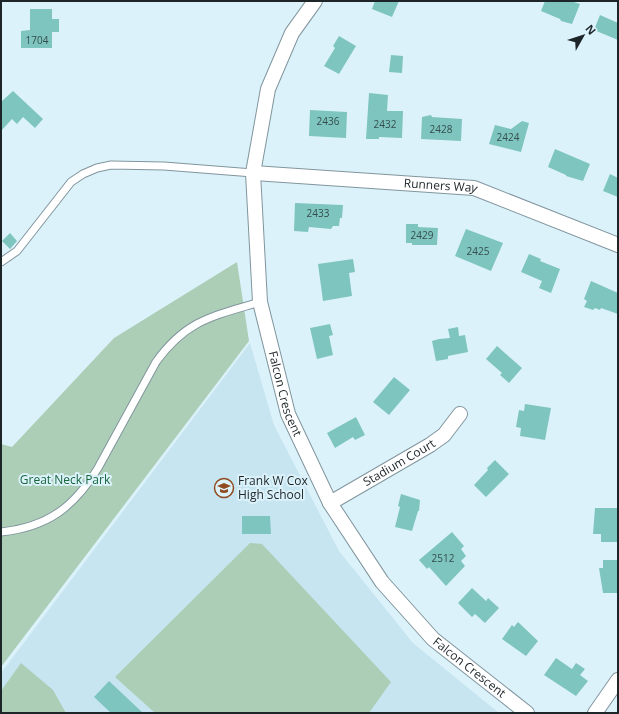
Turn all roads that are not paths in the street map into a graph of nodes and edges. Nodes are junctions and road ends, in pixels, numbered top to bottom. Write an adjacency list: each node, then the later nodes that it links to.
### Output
1 (315, 1): 2 (street, Falcon Crescent)
2 (253, 173): 3 (street, Runners Way); 4 (lane); 5 (street, Falcon Crescent)
3 (618, 245)
4 (1, 262)
5 (260, 302): 7 (street, Falcon Crescent); 8 (lane)
6 (460, 414): 7 (street, Stadium Court)
7 (330, 503): 10 (street, Falcon Crescent)
8 (1, 532)
9 (618, 680): 11 (street)
10 (527, 713)
11 (595, 713)

